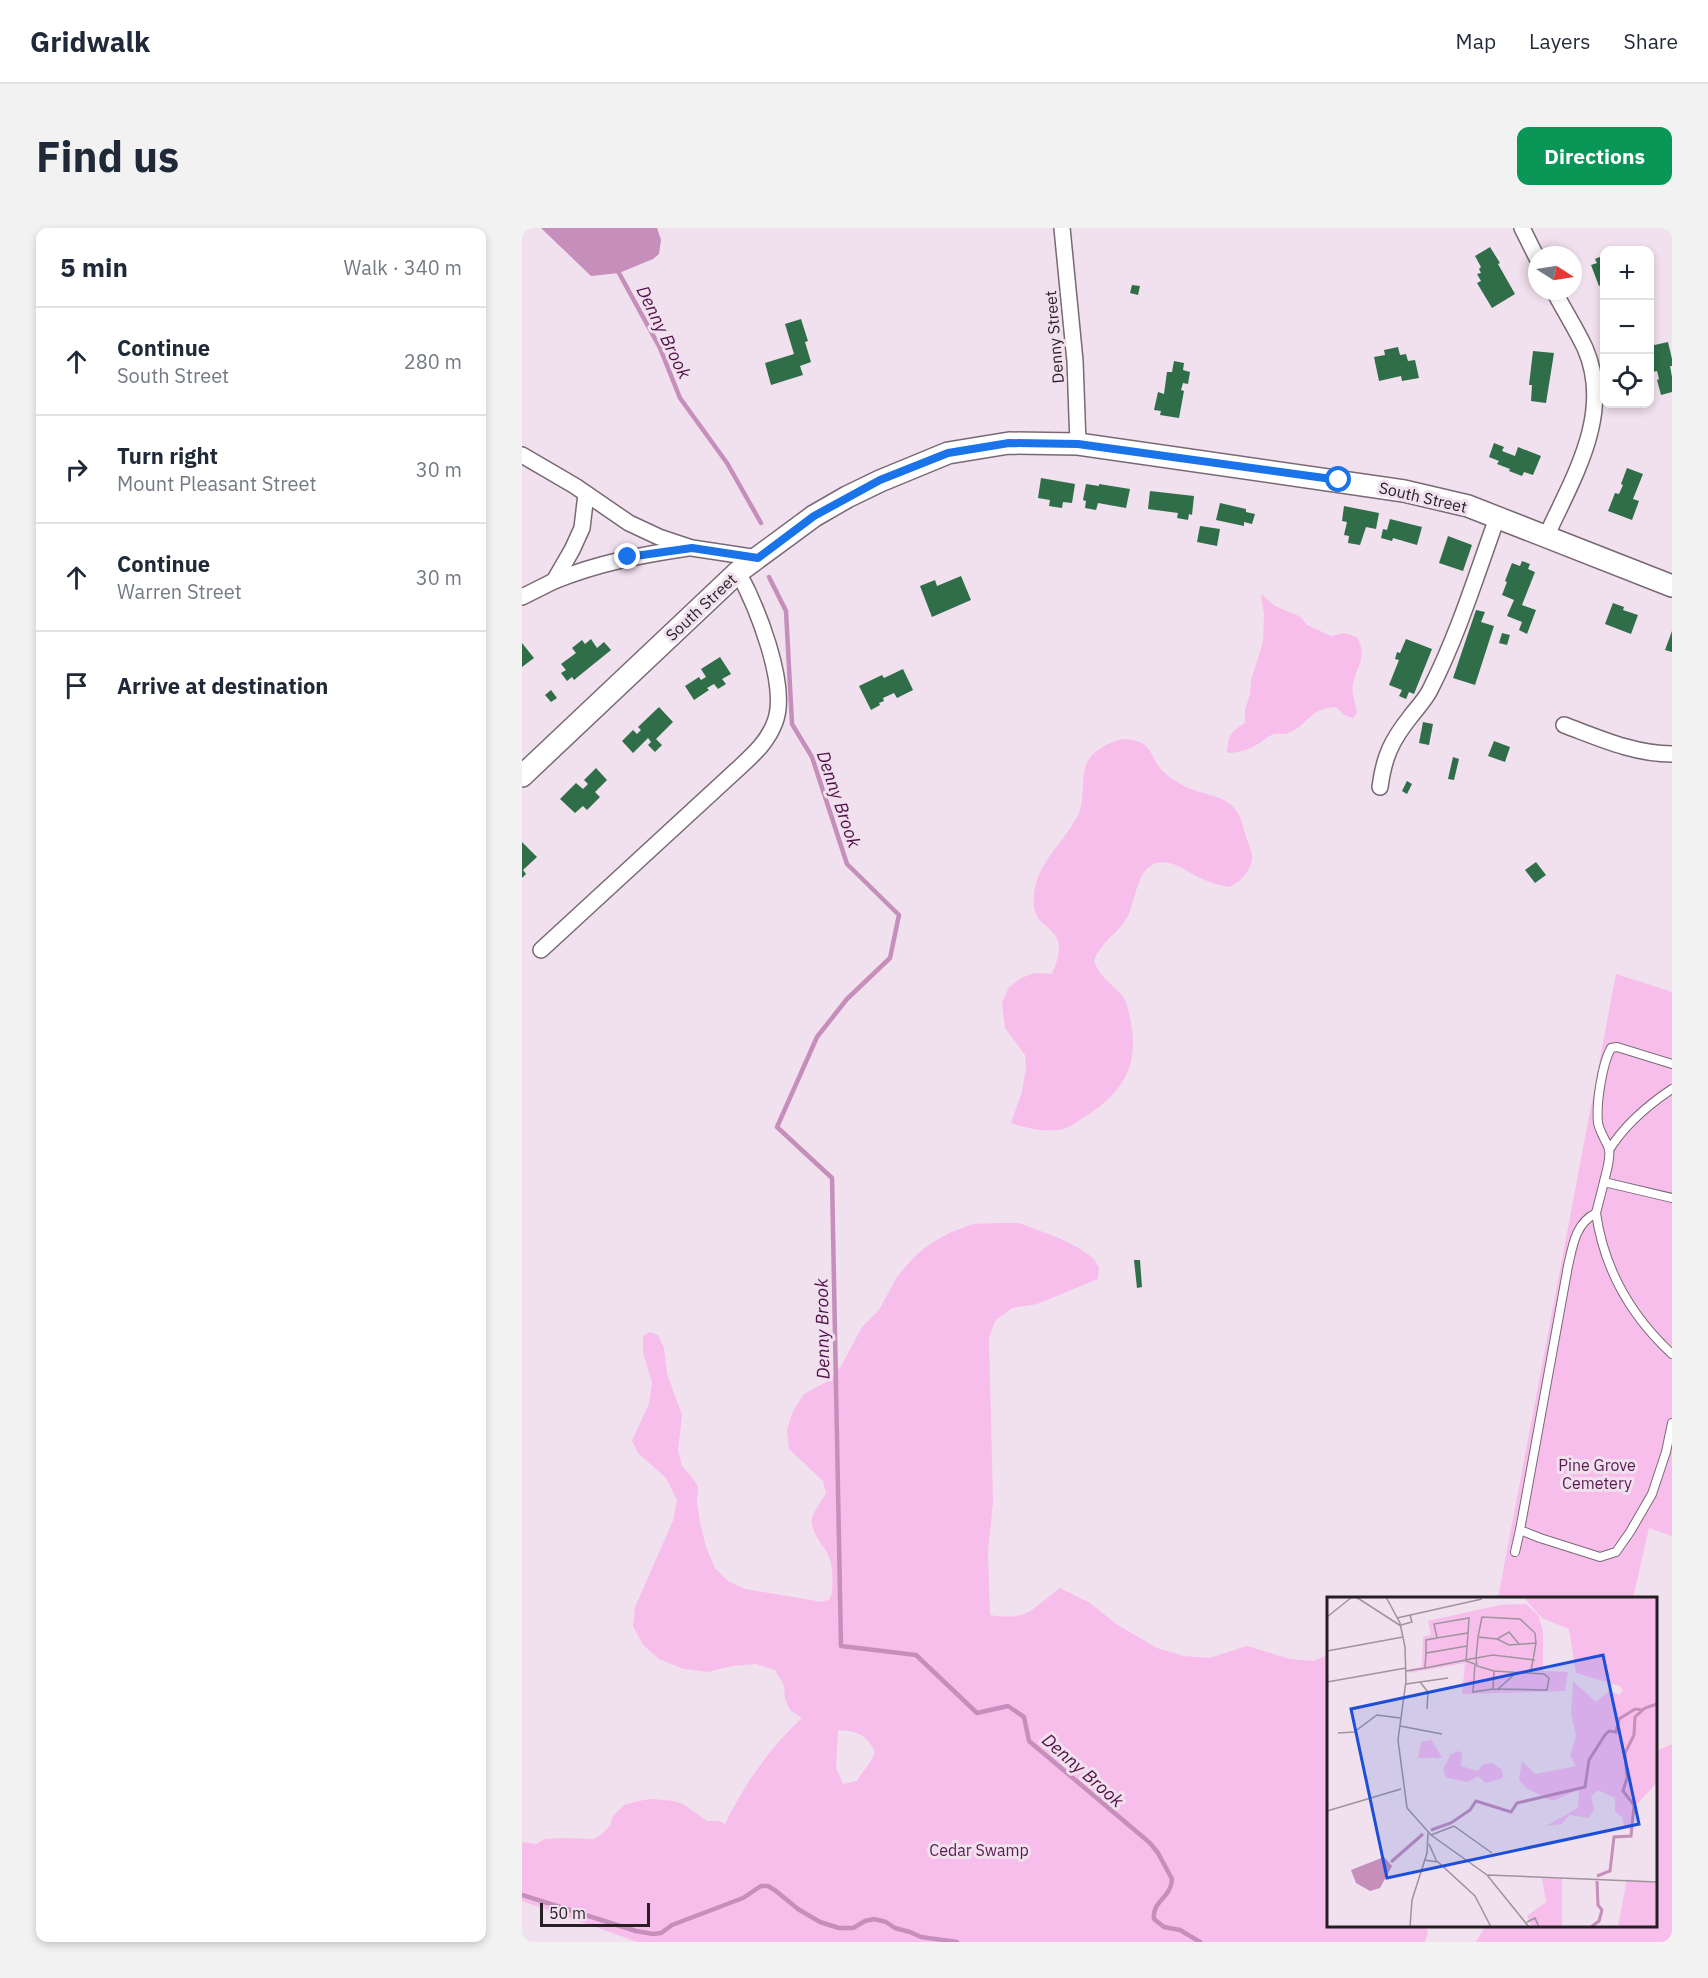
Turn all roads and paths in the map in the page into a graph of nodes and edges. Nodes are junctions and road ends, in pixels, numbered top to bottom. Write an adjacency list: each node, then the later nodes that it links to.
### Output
1 (1062, 228): 5 (street, Denny Street)
2 (1522, 228): 3 (street)
3 (1531, 246)
4 (1559, 300): 9 (street)
5 (1078, 444): 8 (main road, South Street); 11 (main road, South Street)
6 (522, 455): 7 (street)
7 (586, 494): 10 (street); 13 (street)
8 (1497, 518): 9 (main road, South Street); 19 (street)
9 (1546, 537): 14 (main road, South Street)
10 (692, 548): 11 (street); 13 (street)
11 (758, 558): 12 (main road, South Street)
12 (738, 572): 18 (main road, South Street); 20 (street)
13 (554, 581): 15 (street)
14 (1672, 586)
15 (522, 597)
16 (1564, 725): 17 (street)
17 (1672, 754)
18 (522, 776)
19 (1380, 787)
20 (541, 950)
21 (1672, 1064): 23 (lane)
22 (1672, 1089): 23 (lane)
23 (1609, 1150): 24 (lane)
24 (1605, 1182): 25 (lane); 26 (lane)
25 (1672, 1198)
26 (1596, 1213): 27 (lane); 30 (lane)
27 (1672, 1354)
28 (1672, 1423): 29 (lane)
29 (1669, 1454): 30 (lane)
30 (1520, 1530): 31 (lane)
31 (1515, 1552)

